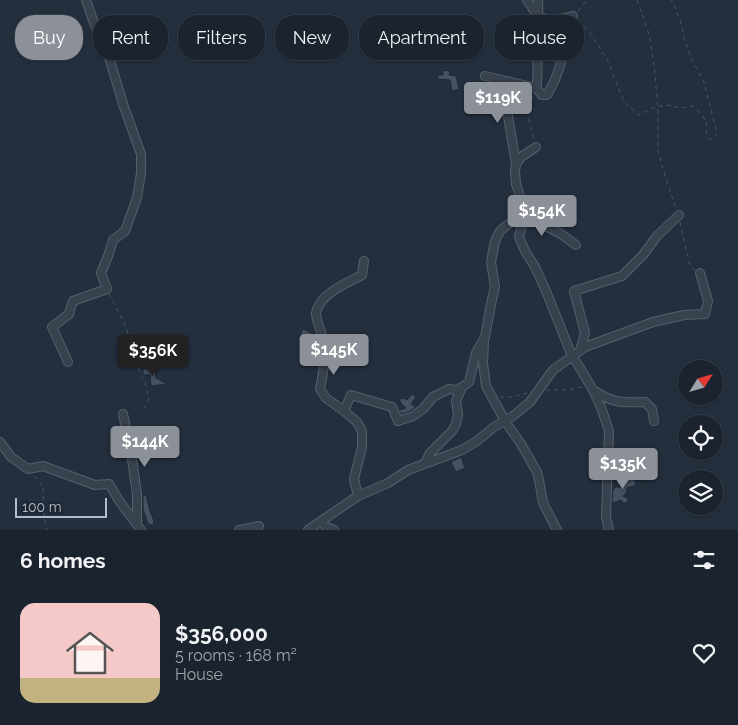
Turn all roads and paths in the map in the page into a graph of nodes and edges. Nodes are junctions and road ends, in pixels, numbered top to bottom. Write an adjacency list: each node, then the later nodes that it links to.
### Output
1 (86, 0): 22 (street)
2 (527, 0): 6 (street)
3 (538, 0): 7 (street)
4 (637, 0): 14 (path)
5 (671, 0): 14 (path)
6 (538, 15)
7 (539, 15)
8 (584, 27): 14 (path)
9 (538, 60): 13 (street)
10 (562, 60): 13 (street)
11 (485, 76): 12 (street)
12 (510, 82): 13 (street); 16 (street)
13 (536, 88): 15 (path)
14 (658, 106): 18 (path)
15 (536, 147): 16 (street)
16 (516, 164): 17 (street)
17 (524, 208): 19 (street); 23 (street); 25 (street)
18 (679, 215): 21 (path); 24 (street)
19 (576, 245)
20 (364, 261): 30 (street)
21 (700, 273): 24 (street)
22 (107, 289): 26 (street); 29 (path)
23 (485, 337): 27 (street); 32 (street)
24 (580, 350): 25 (street)
25 (572, 356): 28 (street); 32 (street)
26 (68, 362)
27 (462, 387): 30 (street); 35 (street)
28 (593, 390): 33 (street); 46 (street)
29 (144, 408)
30 (344, 410): 37 (street)
31 (123, 414): 40 (street)
32 (505, 421): 35 (street); 45 (street)
33 (654, 421)
34 (0, 442): 36 (street)
35 (425, 463): 37 (street)
36 (28, 469): 40 (street); 41 (path)
37 (358, 496): 38 (street)
38 (321, 521): 43 (street); 44 (street)
39 (259, 526): 42 (street)
40 (139, 527)
41 (47, 530)
42 (239, 530)
43 (308, 530)
44 (334, 530)
45 (557, 530)
46 (609, 530)

